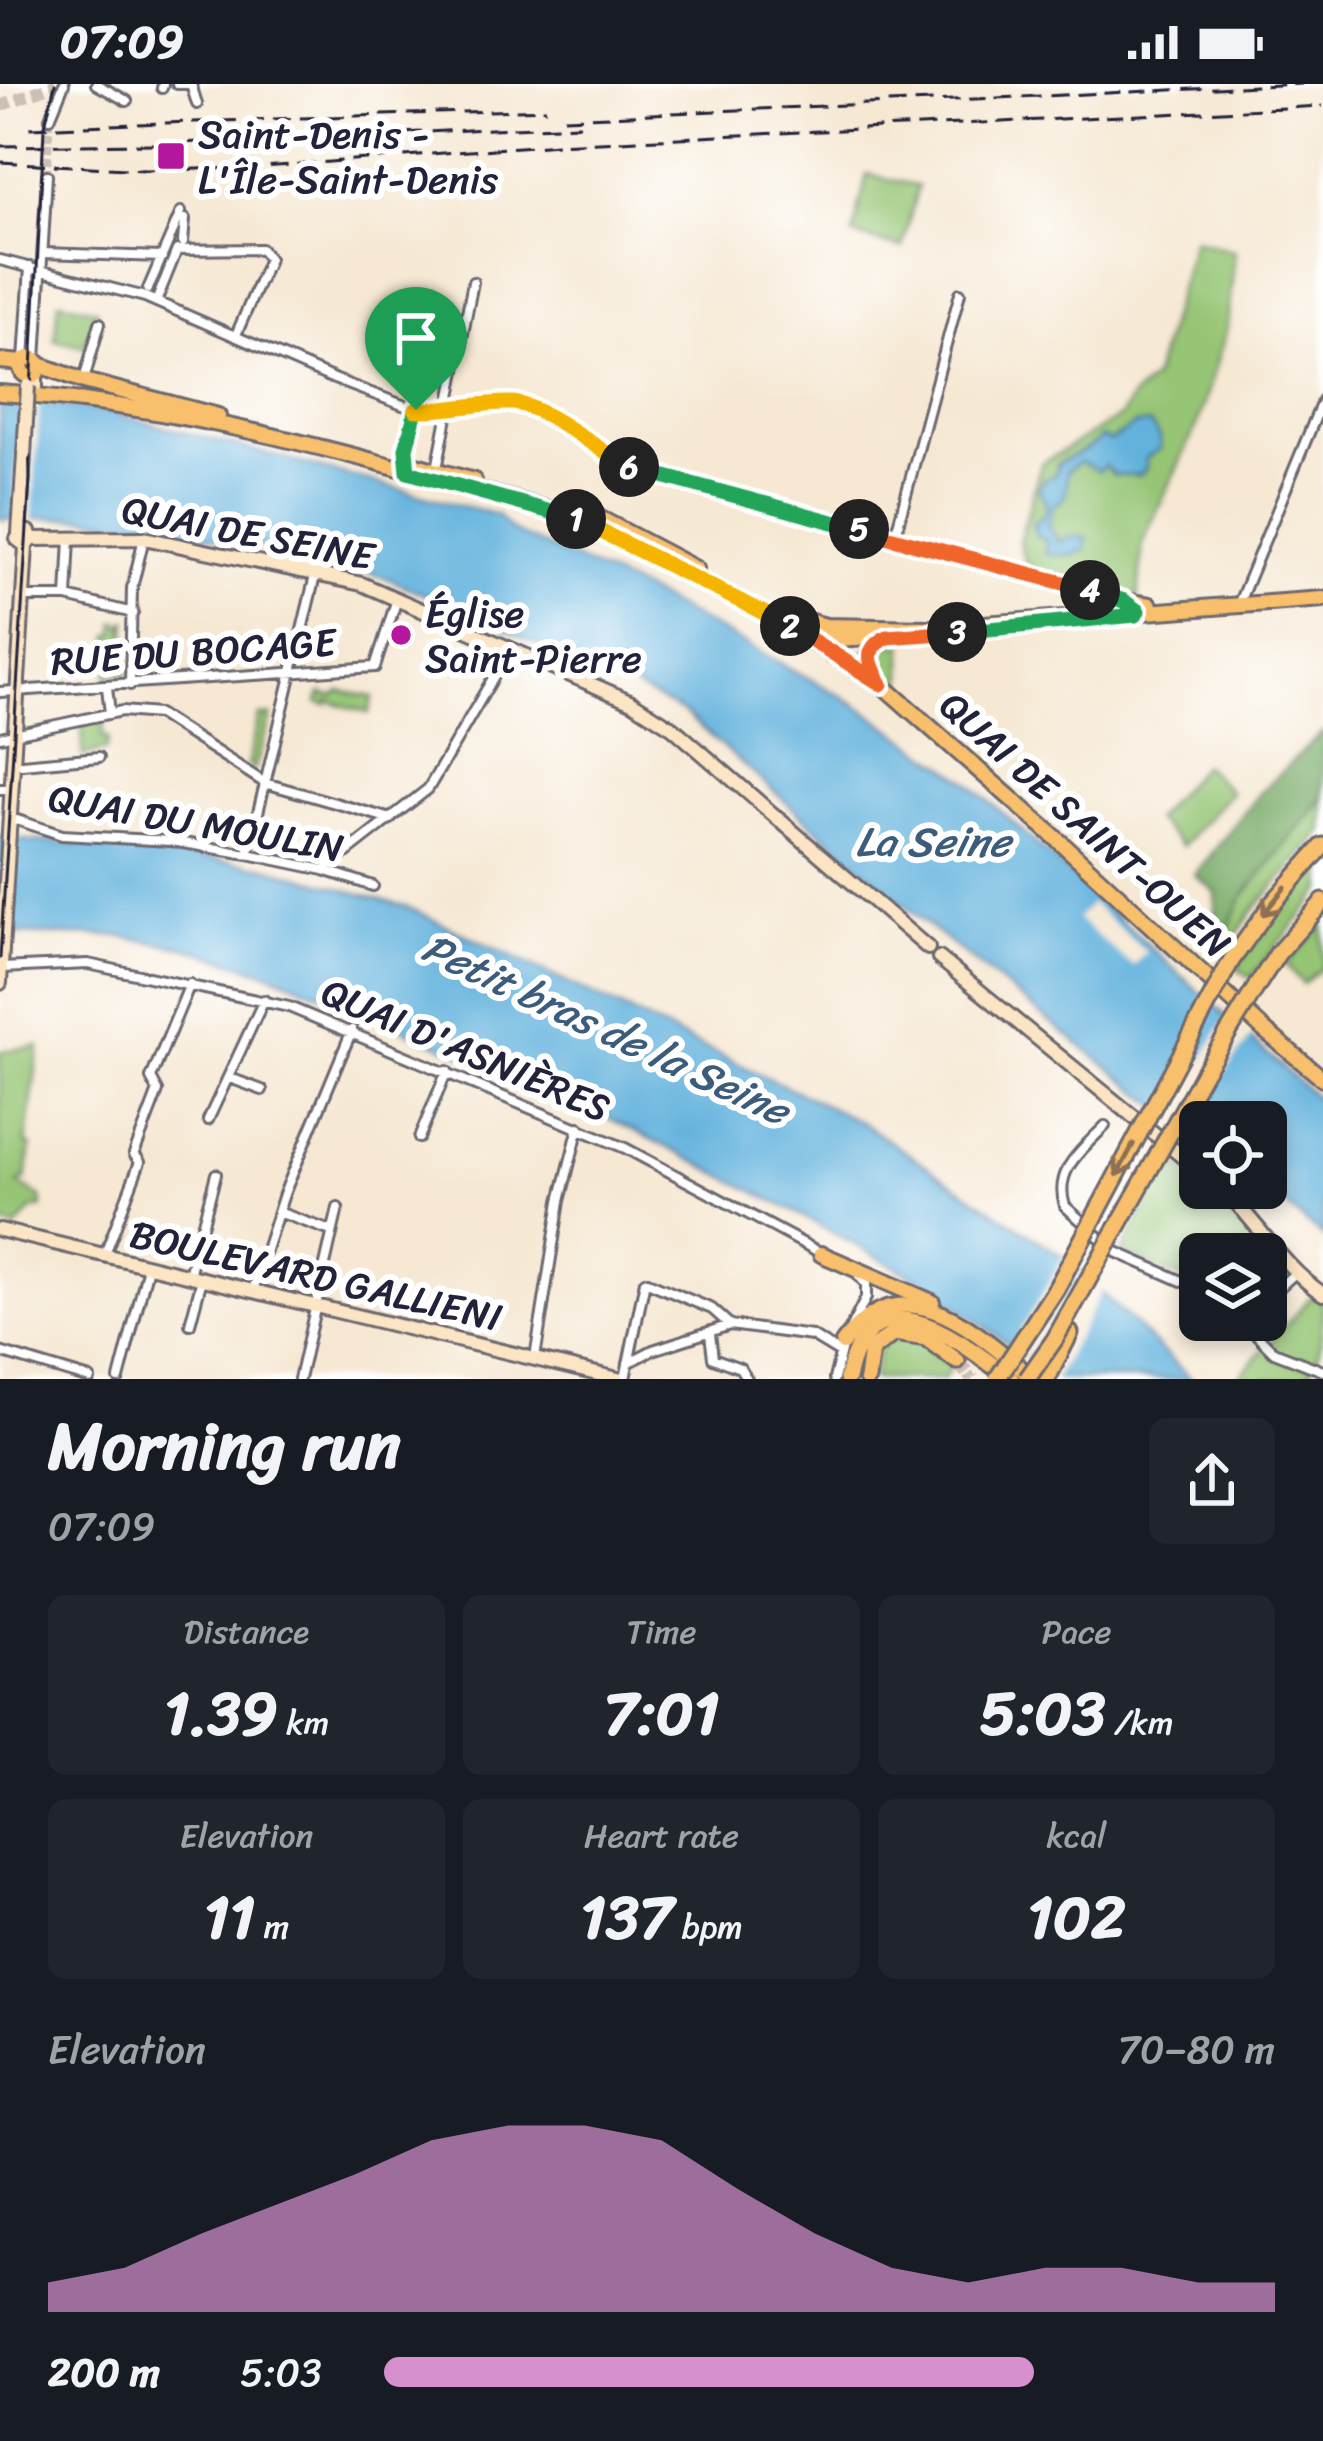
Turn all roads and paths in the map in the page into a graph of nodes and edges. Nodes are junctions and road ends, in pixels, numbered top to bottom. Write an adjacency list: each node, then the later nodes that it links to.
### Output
1 (64, 84): 7 (street)
2 (96, 84): 5 (street)
3 (177, 84): 4 (street)
4 (191, 84): 6 (street)
5 (127, 101)
6 (194, 102)
7 (50, 118)
8 (47, 175): 11 (street)
9 (170, 237): 9 (street); 10 (street)
10 (162, 256): 11 (street); 16 (street)
11 (49, 257): 14 (street)
12 (0, 260): 13 (street)
13 (30, 267): 14 (street); 22 (street)
14 (42, 269): 18 (street); 22 (street)
15 (473, 283): 29 (street)
16 (148, 289)
17 (960, 293): 36 (street)
18 (156, 302): 20 (street); 20 (street)
19 (100, 323): 23 (street)
20 (236, 335): 27 (street)
21 (0, 365): 22 (main road)
22 (31, 372): 23 (main road); 33 (street, bridge)
23 (84, 381): 25 (main road)
24 (0, 393): 28 (main road)
25 (140, 395): 28 (main road); 30 (main road)
26 (1323, 399): 45 (street)
27 (416, 410): 29 (street); 31 (street)
28 (152, 411): 30 (main road)
29 (447, 411): 32 (street); 36 (street)
30 (180, 412): 31 (main road); 31 (main road)
31 (403, 462): 32 (main road)
32 (432, 474): 49 (main road); 49 (main road)
33 (21, 535): 34 (street, QUAI DE SEINE); 40 (street); 56 (street)
34 (70, 536): 35 (street, QUAI DE SEINE); 41 (street)
35 (144, 538): 37 (street, QUAI DE SEINE); 47 (street)
36 (894, 539): 38 (street)
37 (316, 574): 42 (street, QUAI DE SEINE); 52 (street)
38 (1072, 587): 39 (street); 48 (street)
39 (1106, 596): 43 (street); 48 (street)
40 (22, 597): 41 (street); 56 (street)
41 (68, 598): 47 (street)
42 (397, 598): 51 (street, QUAI DE SEINE); 52 (street, RUE DU BOCAGE)
43 (1124, 601): 45 (main road); 46 (street)
44 (1323, 602): 45 (main road); 48 (main road)
45 (1232, 606): 46 (main road)
46 (1138, 611): 48 (main road)
47 (129, 612): 54 (street)
48 (1087, 615): 49 (main road); 50 (main road)
49 (844, 637): 50 (main road); 53 (main road, QUAI DE SAINT-OUEN)
50 (887, 637): 53 (main road)
51 (511, 648): 63 (street); 72 (street, QUAI DE SEINE)
52 (292, 674): 54 (street, RUE DU BOCAGE); 61 (street)
53 (881, 684): 78 (main road, QUAI DE SAINT-OUEN)
54 (130, 685): 55 (street, RUE DU BOCAGE)
55 (107, 687): 56 (street, RUE DU BOCAGE); 57 (street)
56 (9, 692): 58 (street)
57 (110, 713): 58 (street); 61 (street)
58 (7, 735): 60 (street); 62 (street)
59 (99, 757): 60 (street)
60 (11, 765): 64 (street)
61 (265, 783): 63 (street); 66 (street)
62 (3, 789): 64 (street)
63 (391, 819): 68 (street)
64 (7, 830): 66 (street, QUAI DU MOULIN); 67 (street); 71 (street)
65 (1323, 846): 125 (highway, one-way to 125, bridge)
66 (248, 854): 68 (street, QUAI DU MOULIN)
67 (0, 863)
68 (324, 870): 69 (street, QUAI DU MOULIN)
69 (374, 886)
70 (1323, 902): 93 (highway, bridge)
71 (2, 946): 74 (street)
72 (928, 948)
73 (939, 958): 86 (street)
74 (1, 973): 75 (street, QUAI D'ASNIÈRES)
75 (190, 984): 76 (street, QUAI D'ASNIÈRES); 95 (street)
76 (264, 1000): 77 (street, QUAI D'ASNIÈRES); 80 (street)
77 (352, 1030): 79 (street, QUAI D'ASNIÈRES); 90 (street)
78 (1319, 1070)
79 (447, 1071): 84 (street, QUAI D'ASNIÈRES); 85 (street)
80 (230, 1078): 81 (street); 82 (street)
81 (262, 1090)
82 (208, 1120)
83 (1105, 1126): 99 (street)
84 (579, 1127): 94 (street, QUAI D'ASNIÈRES); 111 (street)
85 (419, 1138)
86 (1179, 1154)
87 (216, 1174): 98 (street)
88 (338, 1208): 92 (street)
89 (1242, 1209): 97 (street)
90 (278, 1212): 92 (street); 102 (street)
91 (0, 1231): 95 (street, BOULEVARD GALLIENI)
92 (331, 1231): 103 (street)
93 (1111, 1243): 116 (highway, bridge); 126 (highway, bridge)
94 (821, 1254): 108 (main road); 109 (street, QUAI D'ASNIÈRES)
95 (104, 1256): 96 (street, BOULEVARD GALLIENI)
96 (148, 1265): 98 (street, BOULEVARD GALLIENI); 118 (street)
97 (1295, 1273): 100 (street); 101 (street)
98 (195, 1277): 102 (street, BOULEVARD GALLIENI); 104 (street)
99 (1179, 1280)
100 (1287, 1280)
101 (1321, 1290)
102 (253, 1291): 103 (street, BOULEVARD GALLIENI)
103 (314, 1305): 111 (street, BOULEVARD GALLIENI); 119 (street)
104 (190, 1324)
105 (730, 1325): 106 (street); 109 (street); 113 (street)
106 (710, 1334): 113 (street); 121 (street)
107 (1261, 1341): 114 (street)
108 (988, 1345): 109 (main road); 116 (main road)
109 (847, 1348): 116 (highway); 122 (street); 123 (highway)
110 (0, 1352): 117 (street)
111 (535, 1358): 115 (street, BOULEVARD GALLIENI)
112 (958, 1361): 124 (highway)
113 (628, 1363): 120 (street)
114 (1323, 1370)
115 (565, 1372): 120 (street, BOULEVARD GALLIENI)
116 (1023, 1377)
117 (84, 1378)
118 (119, 1379)
119 (299, 1379)
120 (621, 1379)
121 (747, 1379)
122 (834, 1379)
123 (848, 1379)
124 (867, 1379)
125 (997, 1379)
126 (1047, 1379)

